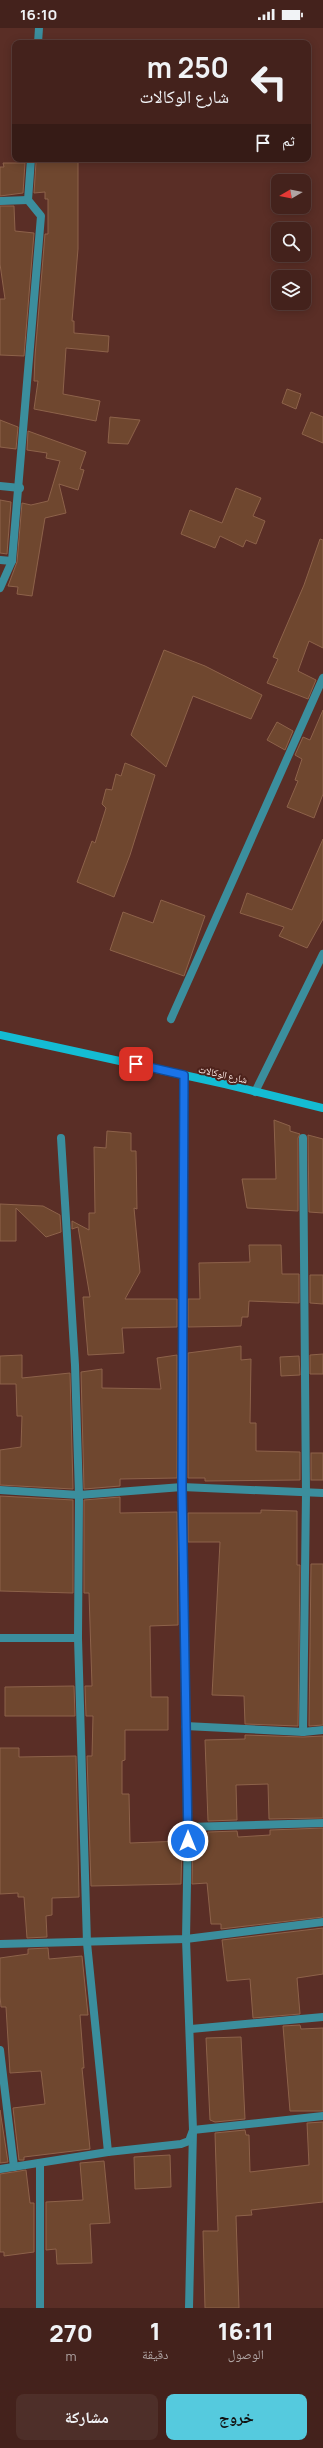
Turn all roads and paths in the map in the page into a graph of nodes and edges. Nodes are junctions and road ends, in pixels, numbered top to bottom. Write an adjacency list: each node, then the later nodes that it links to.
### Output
1 (40, 28): 2 (street)
2 (38, 40)
3 (30, 162): 5 (street)
4 (0, 200): 5 (street)
5 (28, 200): 7 (street)
6 (0, 486): 7 (street)
7 (20, 488): 9 (street)
8 (0, 560): 9 (street)
9 (12, 561): 10 (street)
10 (0, 588)
11 (323, 678): 13 (street)
12 (323, 954): 16 (street)
13 (171, 1018)
14 (0, 1035): 15 (street, شارع الوكالات)
15 (184, 1075): 16 (street, شارع الوكالات); 20 (street)
16 (255, 1092): 17 (street, شارع الوكالات)
17 (323, 1108)
18 (61, 1138): 24 (street)
19 (303, 1138): 22 (street)
20 (182, 1487): 22 (street); 24 (street); 27 (street)
21 (0, 1490): 24 (street)
22 (306, 1493): 23 (street); 29 (street)
23 (323, 1493)
24 (79, 1495): 26 (street)
25 (0, 1638): 26 (street)
26 (78, 1638): 34 (street)
27 (186, 1726): 29 (street); 31 (street)
28 (323, 1730): 29 (street)
29 (303, 1732)
30 (323, 1823): 31 (street)
31 (188, 1827): 33 (street)
32 (323, 1922): 33 (street)
33 (186, 1939): 34 (street); 37 (street)
34 (87, 1943): 35 (street); 41 (street)
35 (0, 1944)
36 (323, 2017): 37 (street)
37 (191, 2029): 40 (street)
38 (0, 2050): 43 (street)
39 (323, 2116): 40 (street)
40 (193, 2130): 41 (street); 46 (street)
41 (108, 2152): 42 (street)
42 (40, 2163): 43 (street); 45 (street)
43 (14, 2167): 44 (street)
44 (0, 2169)
45 (40, 2308)
46 (189, 2308)

